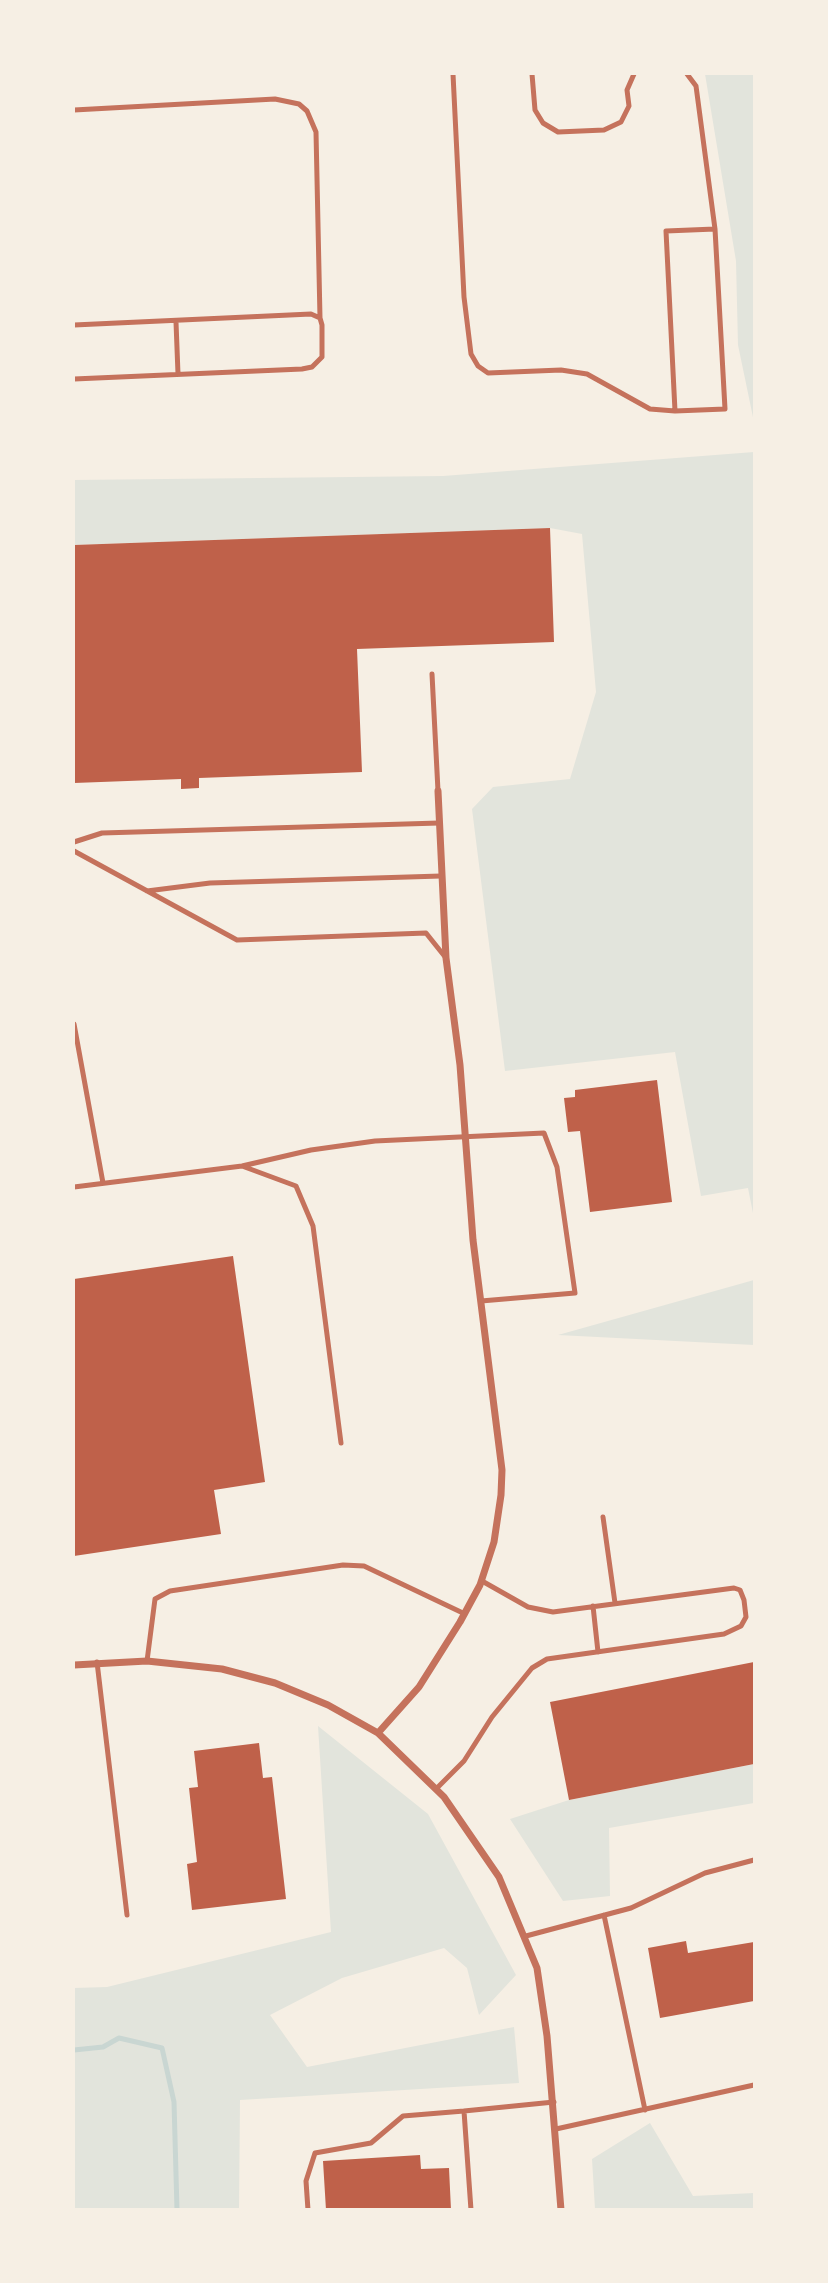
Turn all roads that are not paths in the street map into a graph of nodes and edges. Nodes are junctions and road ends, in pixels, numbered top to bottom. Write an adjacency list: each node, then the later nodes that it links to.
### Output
1 (453, 74): 12 (lane)
2 (532, 74): 3 (lane)
3 (634, 74)
4 (688, 74): 6 (lane)
5 (74, 110): 7 (lane)
6 (715, 229): 12 (lane); 12 (lane)
7 (320, 318): 8 (lane); 10 (lane)
8 (176, 321): 9 (lane); 10 (lane)
9 (74, 325)
10 (178, 374): 11 (lane)
11 (74, 379)
12 (675, 411)
13 (432, 674): 14 (lane)
14 (438, 791): 15 (street)
15 (439, 823): 16 (lane); 18 (street)
16 (74, 842)
17 (74, 851): 19 (lane)
18 (441, 876): 19 (lane); 20 (street)
19 (146, 891): 20 (lane)
20 (446, 958): 22 (street)
21 (74, 1024): 24 (lane)
22 (464, 1135): 23 (lane); 26 (street); 26 (lane)
23 (242, 1166): 24 (lane); 27 (lane)
24 (103, 1183): 25 (lane)
25 (74, 1187)
26 (481, 1301): 29 (street)
27 (341, 1443)
28 (603, 1517): 30 (lane)
29 (482, 1581): 31 (lane); 32 (street)
30 (615, 1603): 31 (lane); 33 (lane)
31 (593, 1606): 33 (lane)
32 (465, 1614): 34 (lane); 37 (street)
33 (597, 1652): 38 (lane)
34 (147, 1661): 35 (street); 37 (street)
35 (97, 1662): 36 (street); 40 (lane)
36 (74, 1665)
37 (379, 1734): 38 (street)
38 (436, 1789): 42 (street)
39 (754, 1860): 41 (lane)
40 (127, 1915)
41 (604, 1915): 42 (lane); 45 (lane)
42 (526, 1936): 44 (street)
43 (754, 2085): 45 (lane)
44 (554, 2102): 46 (lane); 47 (street)
45 (645, 2110): 47 (lane)
46 (464, 2111): 48 (lane); 49 (lane)
47 (556, 2129): 50 (street)
48 (308, 2210)
49 (471, 2210)
50 (561, 2210)

